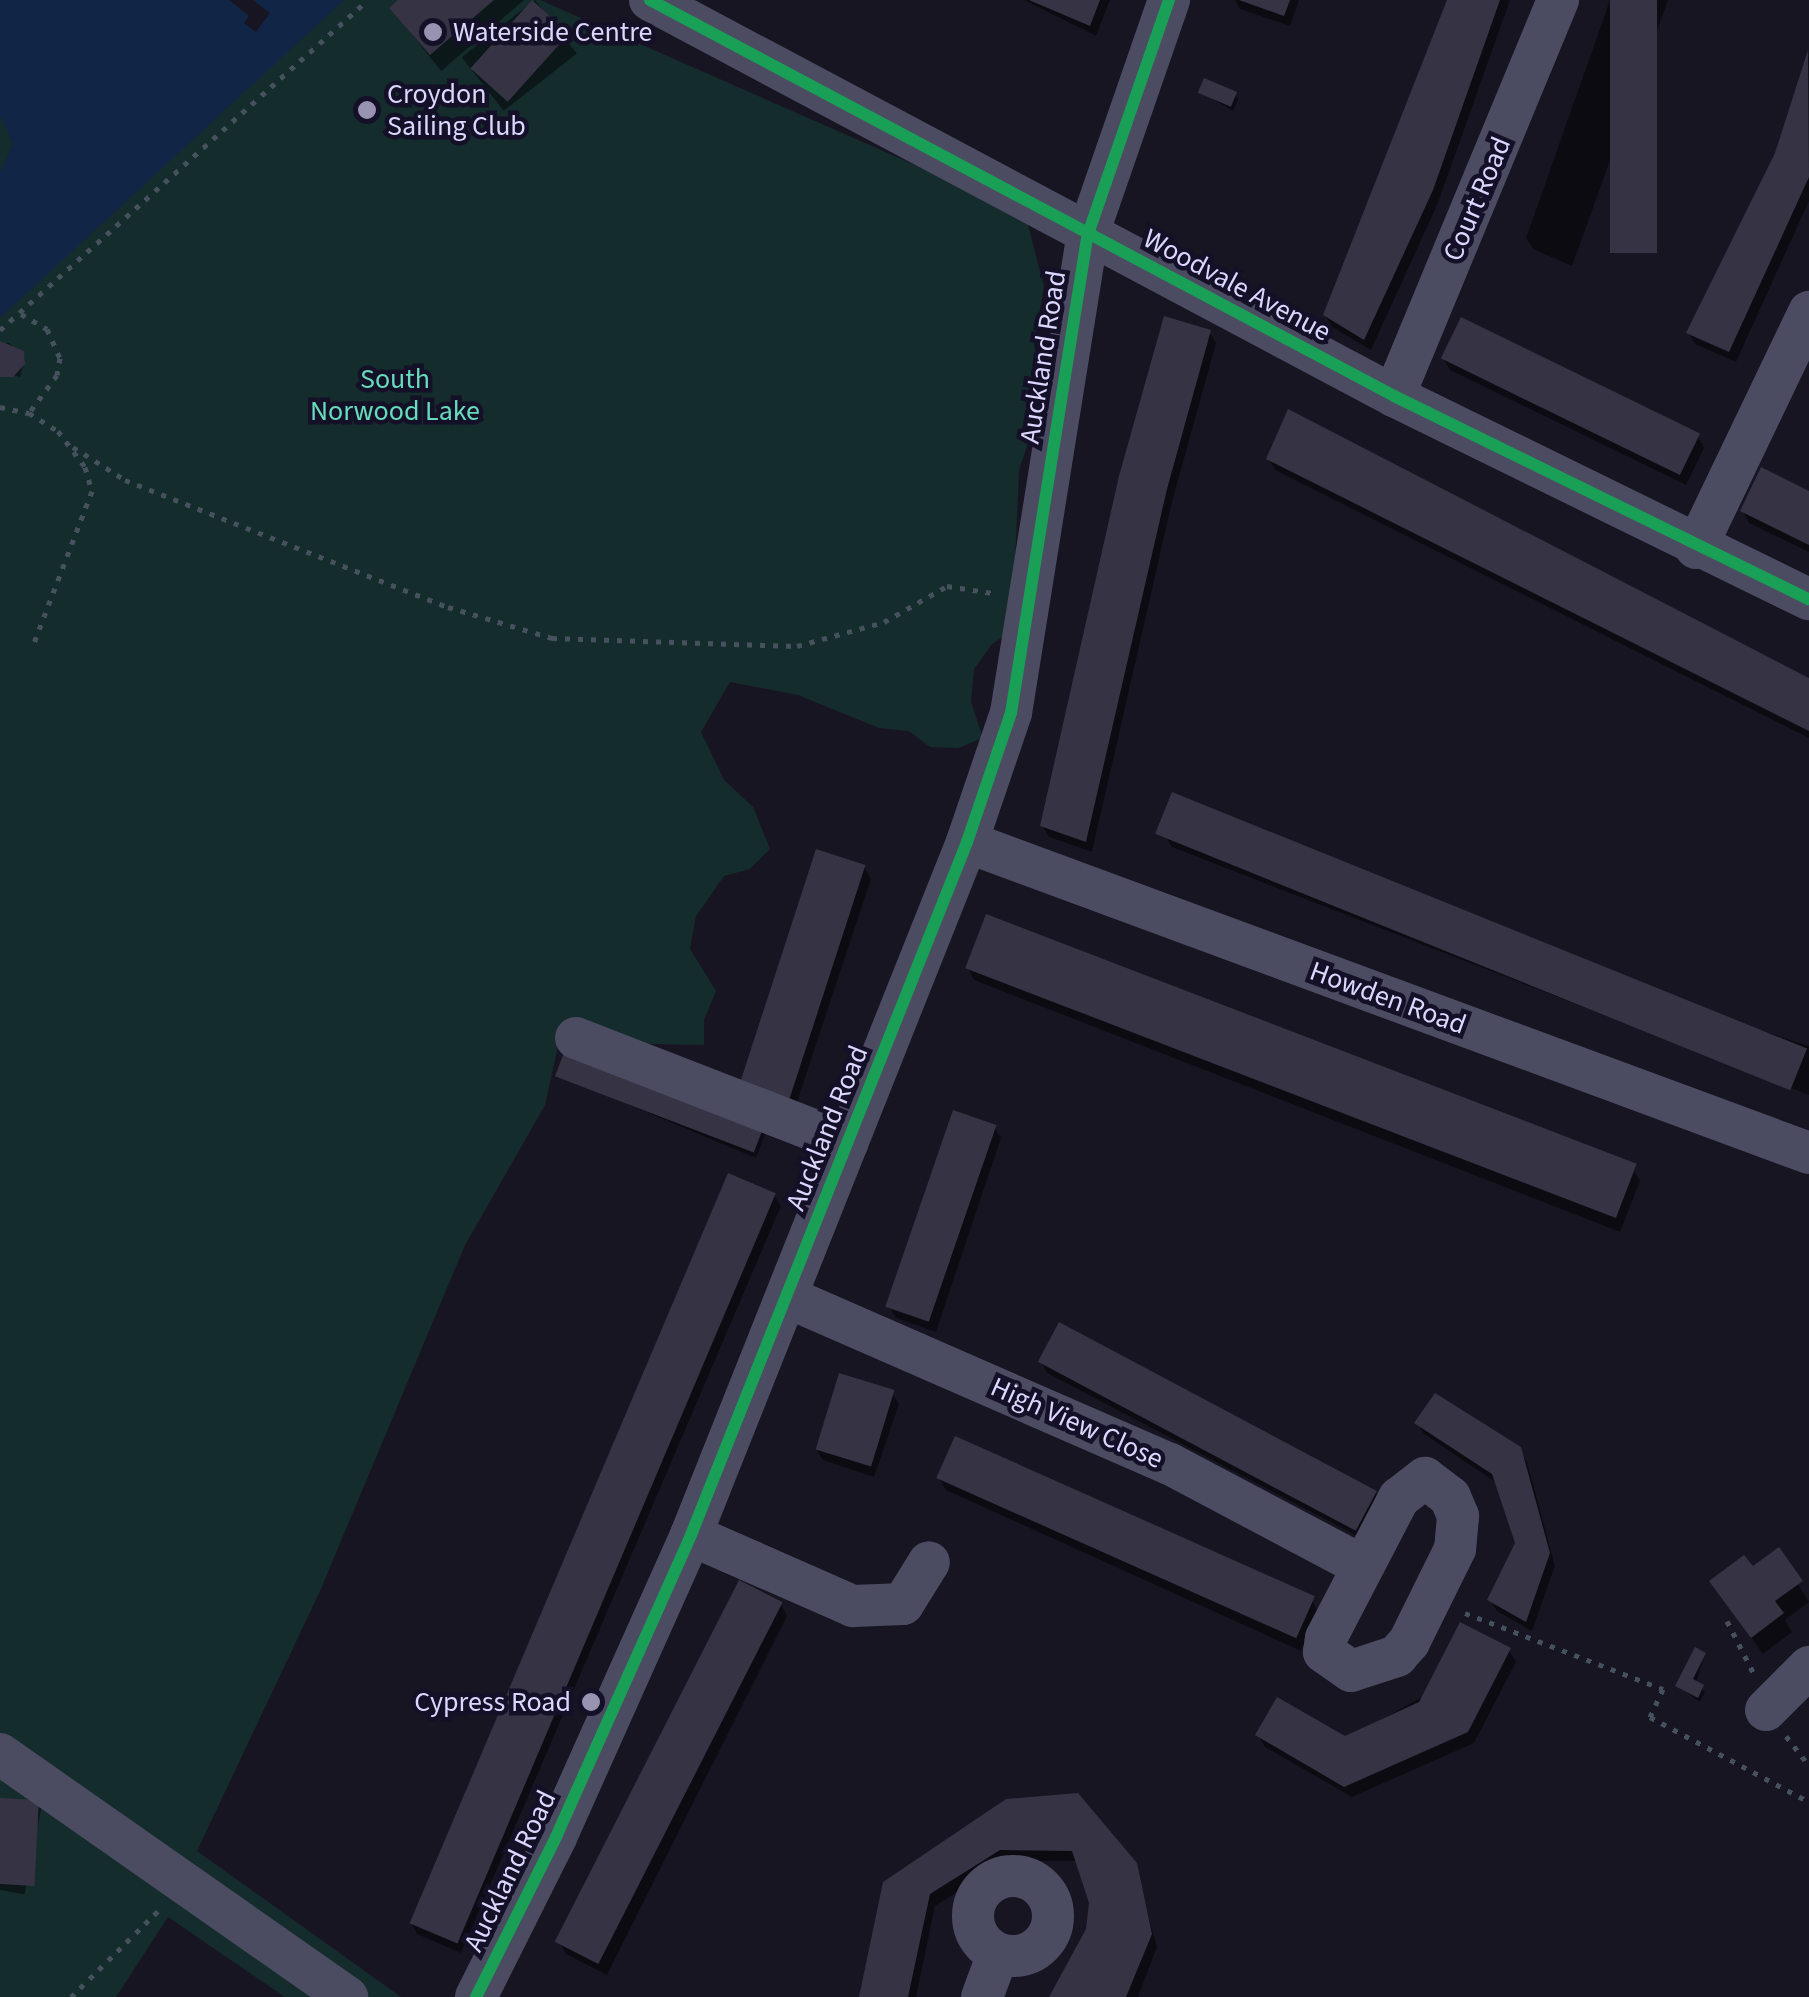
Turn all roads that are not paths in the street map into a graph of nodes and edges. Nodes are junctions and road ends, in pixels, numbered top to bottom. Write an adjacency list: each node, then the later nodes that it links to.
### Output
1 (650, 0): 4 (street, Woodvale Avenue)
2 (1170, 0): 4 (street, Auckland Road)
3 (1558, 0): 6 (street, Court Road)
4 (1088, 234): 6 (street, Woodvale Avenue); 9 (street, Auckland Road)
5 (1809, 312): 7 (street)
6 (1394, 396): 7 (street, Woodvale Avenue)
7 (1696, 548): 8 (street, Woodvale Avenue)
8 (1809, 599)
9 (967, 842): 11 (street, Auckland Road); 12 (street, Howden Road)
10 (576, 1038): 11 (street)
11 (847, 1143): 13 (street, Auckland Road)
12 (1809, 1153)
13 (787, 1297): 14 (street, Auckland Road); 16 (street, High View Close)
14 (690, 1535): 15 (street); 22 (street, Auckland Road)
15 (929, 1562)
16 (1361, 1565): 16 (street)
17 (1809, 1667): 18 (street)
18 (1766, 1710)
19 (0, 1754): 21 (street)
20 (998, 1954): 23 (street)
21 (347, 1997)
22 (476, 1997)
23 (982, 1997)

